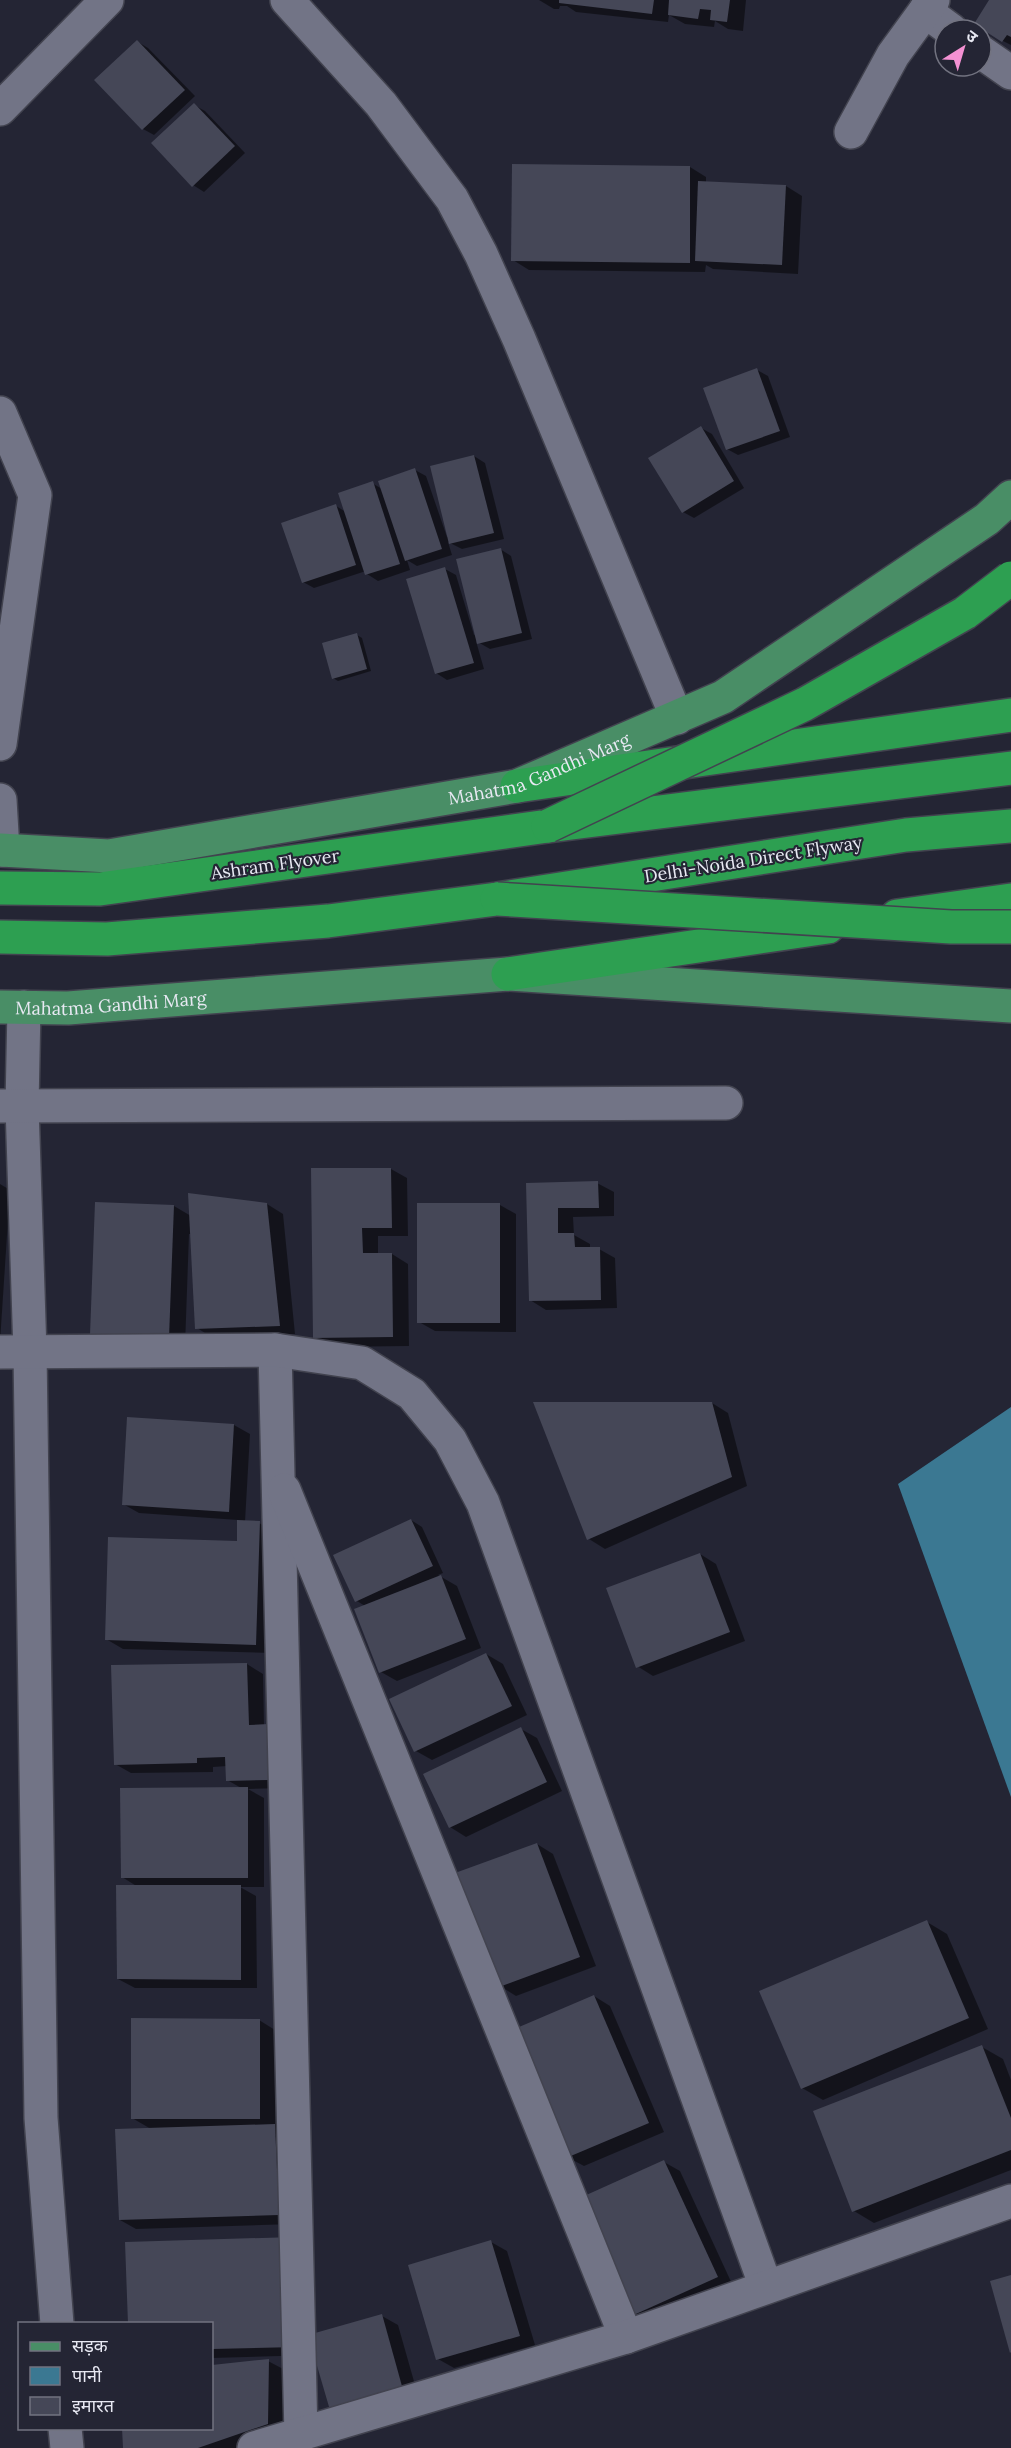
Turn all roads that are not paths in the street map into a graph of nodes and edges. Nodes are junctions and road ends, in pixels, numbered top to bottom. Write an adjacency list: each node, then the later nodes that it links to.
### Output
1 (107, 0): 7 (street)
2 (287, 0): 13 (street)
3 (929, 6): 4 (street); 8 (street)
4 (940, 18)
5 (993, 61): 6 (street)
6 (1011, 74)
7 (0, 109)
8 (850, 132)
9 (0, 413): 14 (street)
10 (1011, 497): 13 (main road, Mahatma Gandhi Marg)
11 (1011, 578): 18 (highway, bridge)
12 (1011, 715): 16 (highway)
13 (677, 718): 16 (main road, Mahatma Gandhi Marg)
14 (0, 744)
15 (1011, 768): 18 (highway)
16 (517, 786): 20 (main road, Mahatma Gandhi Marg)
17 (0, 800): 20 (street)
18 (548, 826): 21 (highway, Ashram Flyover)
19 (1011, 826): 22 (highway, Delhi-Noida Direct Flyway, bridge)
20 (1, 850)
21 (0, 888)
22 (496, 899): 24 (highway, bridge); 25 (highway)
23 (1011, 900): 26 (highway)
24 (1011, 927)
25 (0, 938)
26 (508, 974): 27 (main road, Mahatma Gandhi Marg); 28 (main road, Mahatma Gandhi Marg)
27 (1011, 1006)
28 (12, 1007): 30 (street)
29 (726, 1103): 30 (street)
30 (11, 1106): 32 (street)
31 (275, 1350): 32 (street); 33 (street); 35 (street)
32 (15, 1352): 36 (street)
33 (277, 1471): 37 (street); 39 (street)
34 (1011, 2201): 35 (street)
35 (766, 2287): 37 (street)
36 (57, 2322)
37 (626, 2337): 39 (street)
38 (65, 2430): 40 (street)
39 (301, 2435): 41 (street)
40 (67, 2448)
41 (254, 2448)

